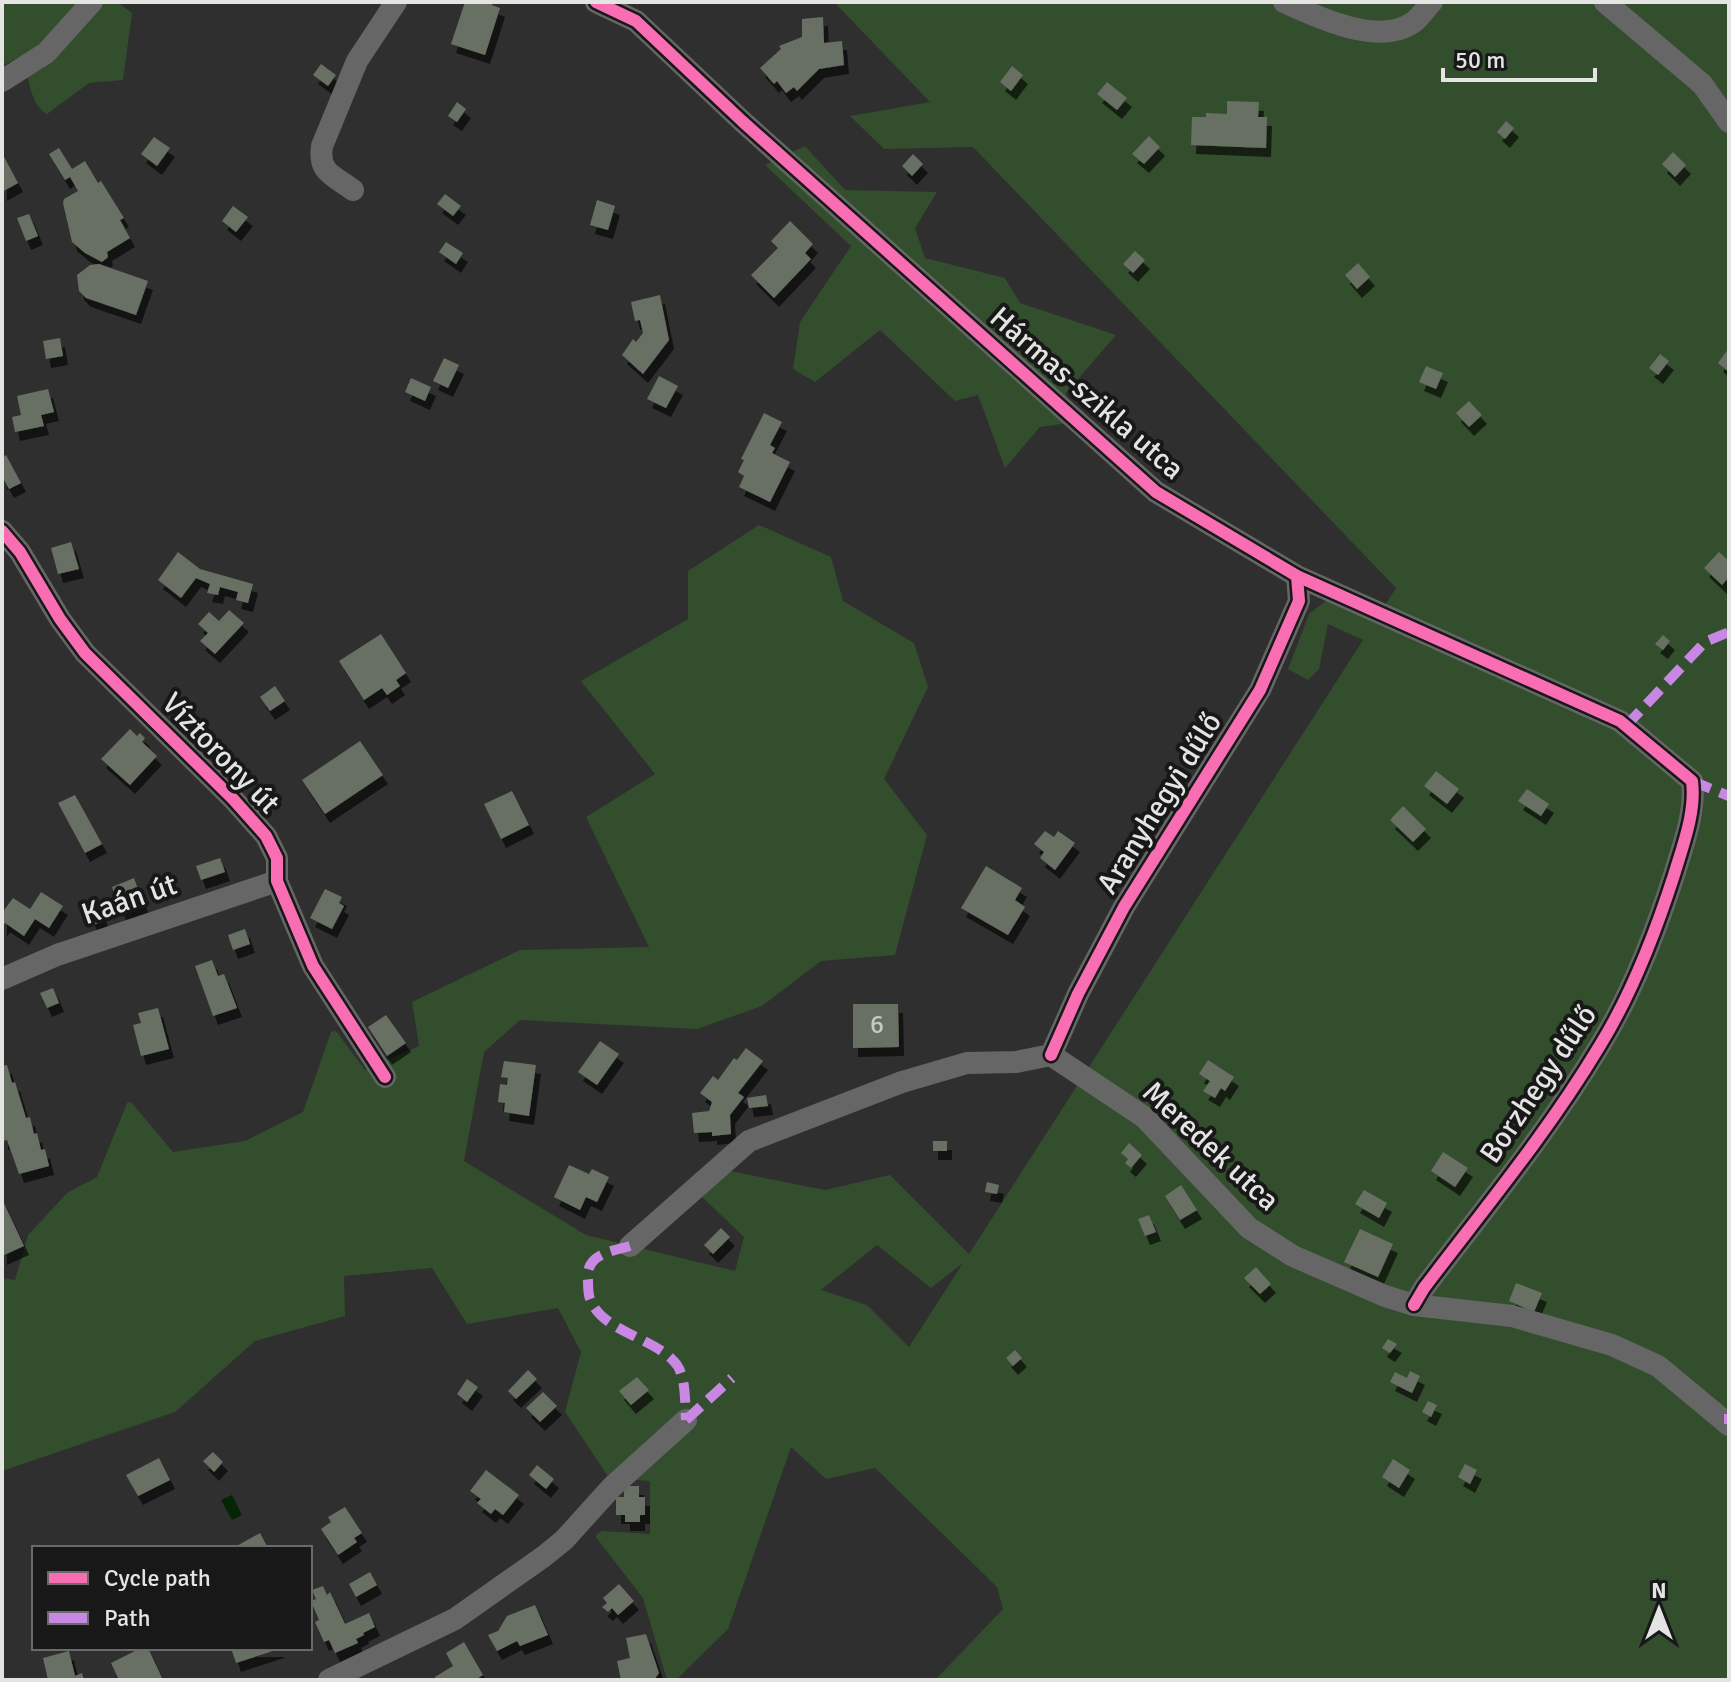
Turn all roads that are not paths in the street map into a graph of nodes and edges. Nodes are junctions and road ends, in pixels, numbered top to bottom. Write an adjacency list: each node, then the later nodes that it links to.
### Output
1 (92, 2): 8 (street)
2 (396, 2): 10 (street)
3 (596, 2): 7 (street, Hármas-szikla utca)
4 (1284, 2): 5 (street)
5 (1432, 2)
6 (1605, 2): 9 (street)
7 (638, 11): 12 (street, Hármas-szikla utca)
8 (2, 81)
9 (1729, 122)
10 (353, 190)
11 (2, 531): 14 (street, Víztorony út)
12 (1297, 576): 13 (street, Hármas-szikla utca); 16 (street, Aranyhegyi dűlő)
13 (1692, 781): 19 (street, Borzhegy dűlő)
14 (277, 881): 15 (street, Kaán út); 17 (street, Víztorony út)
15 (2, 979)
16 (1051, 1055): 18 (street); 19 (street, Meredek utca)
17 (385, 1077)
18 (630, 1246)
19 (1414, 1305): 21 (street, Meredek utca)
20 (686, 1420): 22 (street)
21 (1729, 1425)
22 (329, 1680)

